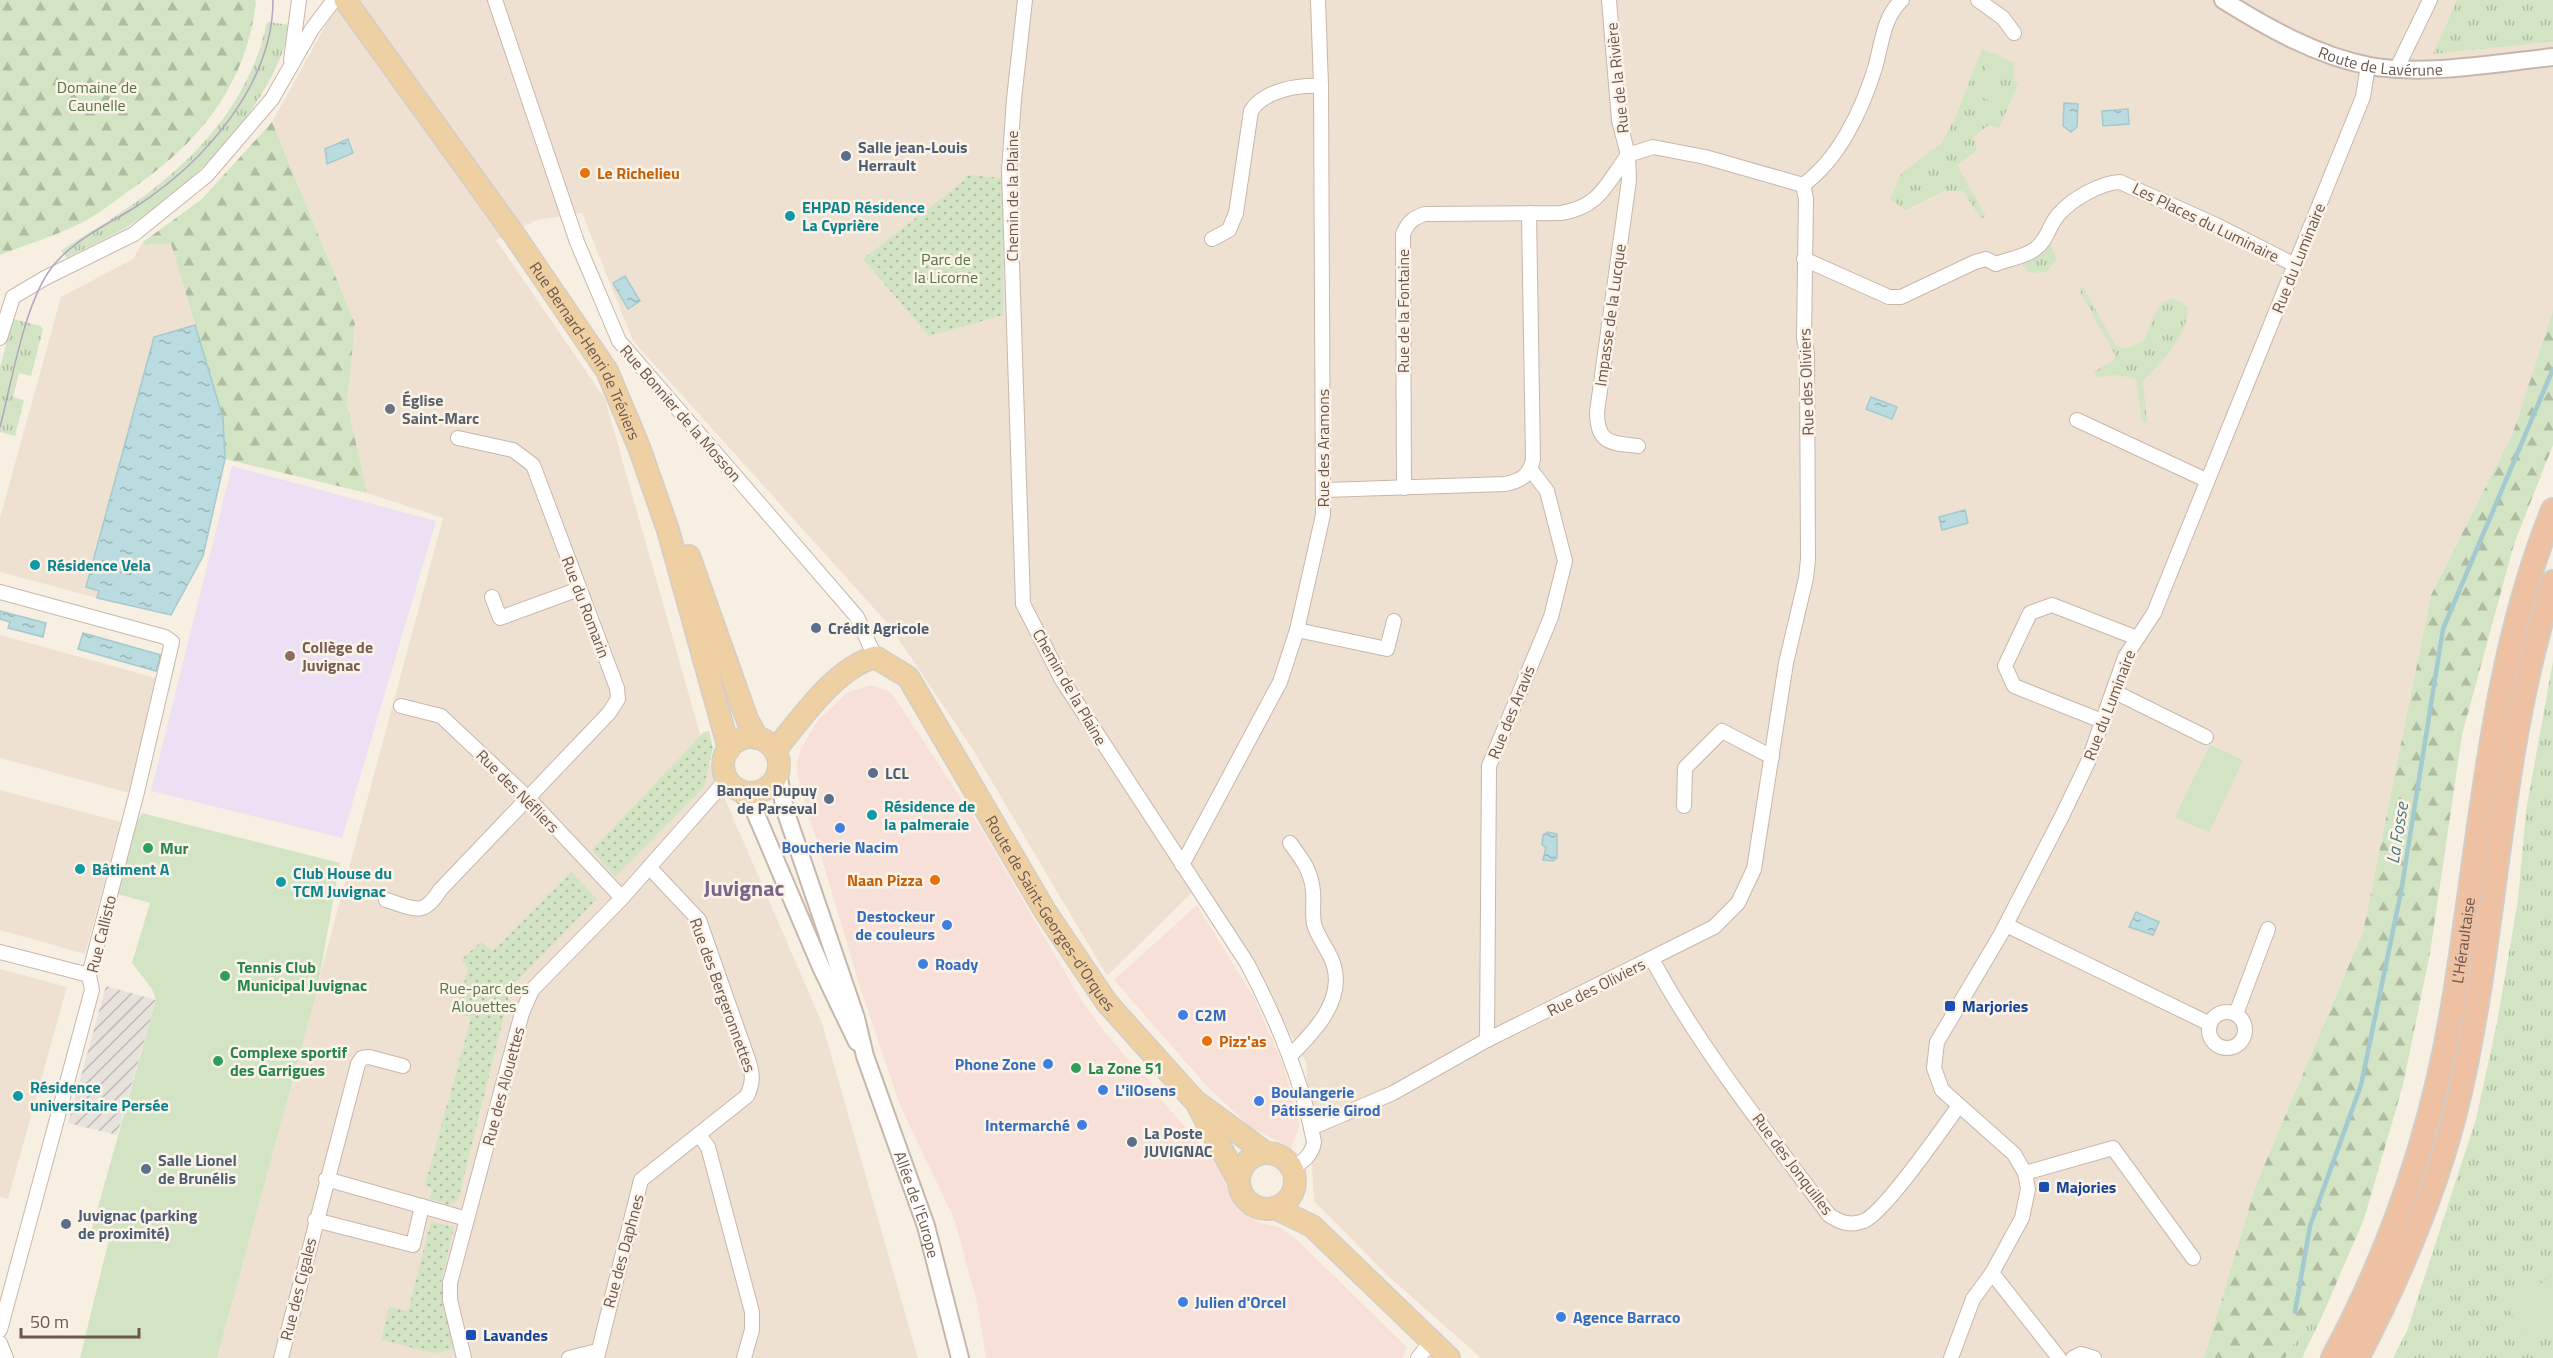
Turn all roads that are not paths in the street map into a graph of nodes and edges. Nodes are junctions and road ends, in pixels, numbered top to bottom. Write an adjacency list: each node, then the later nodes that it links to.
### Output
1 (299, 0): 17 (street)
2 (334, 0): 17 (street)
3 (345, 0): 48 (main road, Rue Bernard-Henri de Tréviers)
4 (362, 0): 47 (main road, Rue Bernard-Henri de Tréviers)
5 (495, 0): 42 (street, Rue Bonnier de la Mosson)
6 (1025, 0): 56 (street, Chemin de la Plaine)
7 (1318, 0): 18 (street, Rue des Aramons)
8 (1609, 0): 19 (street, Rue de la Rivière)
9 (1902, 0): 20 (street)
10 (1978, 0): 13 (street)
11 (2223, 0): 15 (street, Route de Lavérune)
12 (2430, 0): 16 (street)
13 (2014, 33)
14 (2553, 57): 16 (street, Route de Lavérune)
15 (2368, 65): 16 (street, Route de Lavérune); 24 (street, Rue du Luminaire)
16 (2397, 68)
17 (289, 70): 25 (street)
18 (1321, 86): 22 (street); 33 (street, Rue des Aramons)
19 (1628, 155): 20 (street); 21 (street, Rue de la Fontaine); 29 (street, Impasse de la Lucque)
20 (1803, 185): 23 (street, Rue des Oliviers)
21 (1529, 213): 30 (street); 32 (street, Rue de la Fontaine)
22 (1212, 239)
23 (1804, 259): 24 (street, Les Places du Luminaire); 50 (street, Rue des Oliviers)
24 (2295, 265): 31 (street, Rue du Luminaire)
25 (7, 294): 26 (street)
26 (0, 338)
27 (2078, 420): 31 (street)
28 (458, 438): 36 (street, Rue du Romarin)
29 (1638, 446)
30 (1531, 470): 32 (street); 69 (street, Rue des Aravis)
31 (2206, 480): 41 (street, Rue du Luminaire)
32 (1404, 488): 33 (street)
33 (1325, 490): 40 (street, Rue des Aramons)
34 (2553, 510): 60 (highway, L'Héraultaise)
35 (2553, 582): 61 (highway, L'Héraultaise)
36 (579, 589): 38 (street); 53 (street, Rue du Romarin)
37 (0, 592): 66 (street, Rue Callisto)
38 (492, 597)
39 (1394, 621): 40 (street)
40 (1297, 630): 56 (street, Rue des Aramons)
41 (2137, 638): 43 (street, Rue du Luminaire); 45 (street)
42 (875, 657): 49 (main road); 73 (main road, Route de Saint-Georges-d'Orques)
43 (2112, 691): 45 (street, Rue du Luminaire); 46 (street)
44 (401, 706): 53 (street, Rue des Néfliers)
45 (2102, 721): 62 (street, Rue du Luminaire)
46 (2206, 737)
47 (756, 738): 48 (main road); 49 (main road)
48 (729, 749): 52 (main road)
49 (775, 750): 51 (main road)
50 (1772, 757): 54 (street); 65 (street, Rue des Oliviers)
51 (778, 773): 52 (main road); 70 (street, Allée de l'Europe)
52 (734, 785): 57 (street, Rue des Alouettes); 70 (street, Allée de l'Europe)
53 (528, 798): 58 (street, Rue des Néfliers); 59 (street)
54 (1684, 806)
55 (1290, 843): 71 (street)
56 (1182, 865): 71 (street, Chemin de la Plaine)
57 (649, 867): 58 (street, Rue des Alouettes); 76 (street, Rue des Bergeronnettes)
58 (622, 898): 84 (street, Rue des Alouettes)
59 (386, 900)
60 (2467, 911): 104 (highway); 105 (highway, L'Héraultaise)
61 (2491, 912): 106 (highway, L'Héraultaise); 107 (highway)
62 (2006, 925): 68 (street); 74 (street, Rue du Luminaire)
63 (2268, 929): 67 (street)
64 (0, 952): 66 (street)
65 (1652, 959): 69 (street, Rue des Oliviers); 74 (street, Rue des Jonquilles)
66 (89, 975): 89 (street, Rue Callisto)
67 (2236, 1014): 68 (street); 68 (street)
68 (2210, 1024)
69 (1487, 1040): 75 (street, Rue des Oliviers)
70 (865, 1056): 98 (street, Allée de l'Europe)
71 (1290, 1056): 75 (street, Chemin de la Plaine)
72 (403, 1066): 80 (street, Rue des Cigales)
73 (1195, 1101): 77 (main road, Route de Saint-Georges-d'Orques); 81 (main road, Route de Saint-Georges-d'Orques)
74 (1958, 1107): 78 (street, Rue du Luminaire)
75 (1311, 1128): 79 (street, Chemin de la Plaine)
76 (699, 1135): 92 (street, Rue des Daphnes); 97 (street)
77 (1266, 1153): 79 (main road); 81 (main road)
78 (2025, 1173): 87 (street); 88 (street)
79 (1293, 1178): 83 (main road); 86 (main road)
80 (326, 1179): 82 (street); 85 (street, Rue des Cigales)
81 (1239, 1181): 83 (main road)
82 (422, 1206): 84 (street); 85 (street, Rue des Cigales)
83 (1275, 1208): 86 (main road)
84 (467, 1219): 95 (street, Rue des Alouettes)
85 (315, 1220): 94 (street, Rue des Cigales)
86 (1312, 1226): 91 (main road)
87 (2193, 1258)
88 (1992, 1273): 100 (street); 101 (street)
89 (0, 1330)
90 (0, 1343): 93 (street)
91 (1424, 1350): 99 (main road)
92 (597, 1354): 96 (street)
93 (6, 1358)
94 (281, 1358)
95 (464, 1358)
96 (570, 1358)
97 (744, 1358)
98 (960, 1358)
99 (1449, 1358)
100 (1951, 1358)
101 (2059, 1358)
102 (2073, 1358): 103 (street)
103 (2094, 1358)
104 (2320, 1358)
105 (2333, 1358)
106 (2357, 1358)
107 (2369, 1358)

